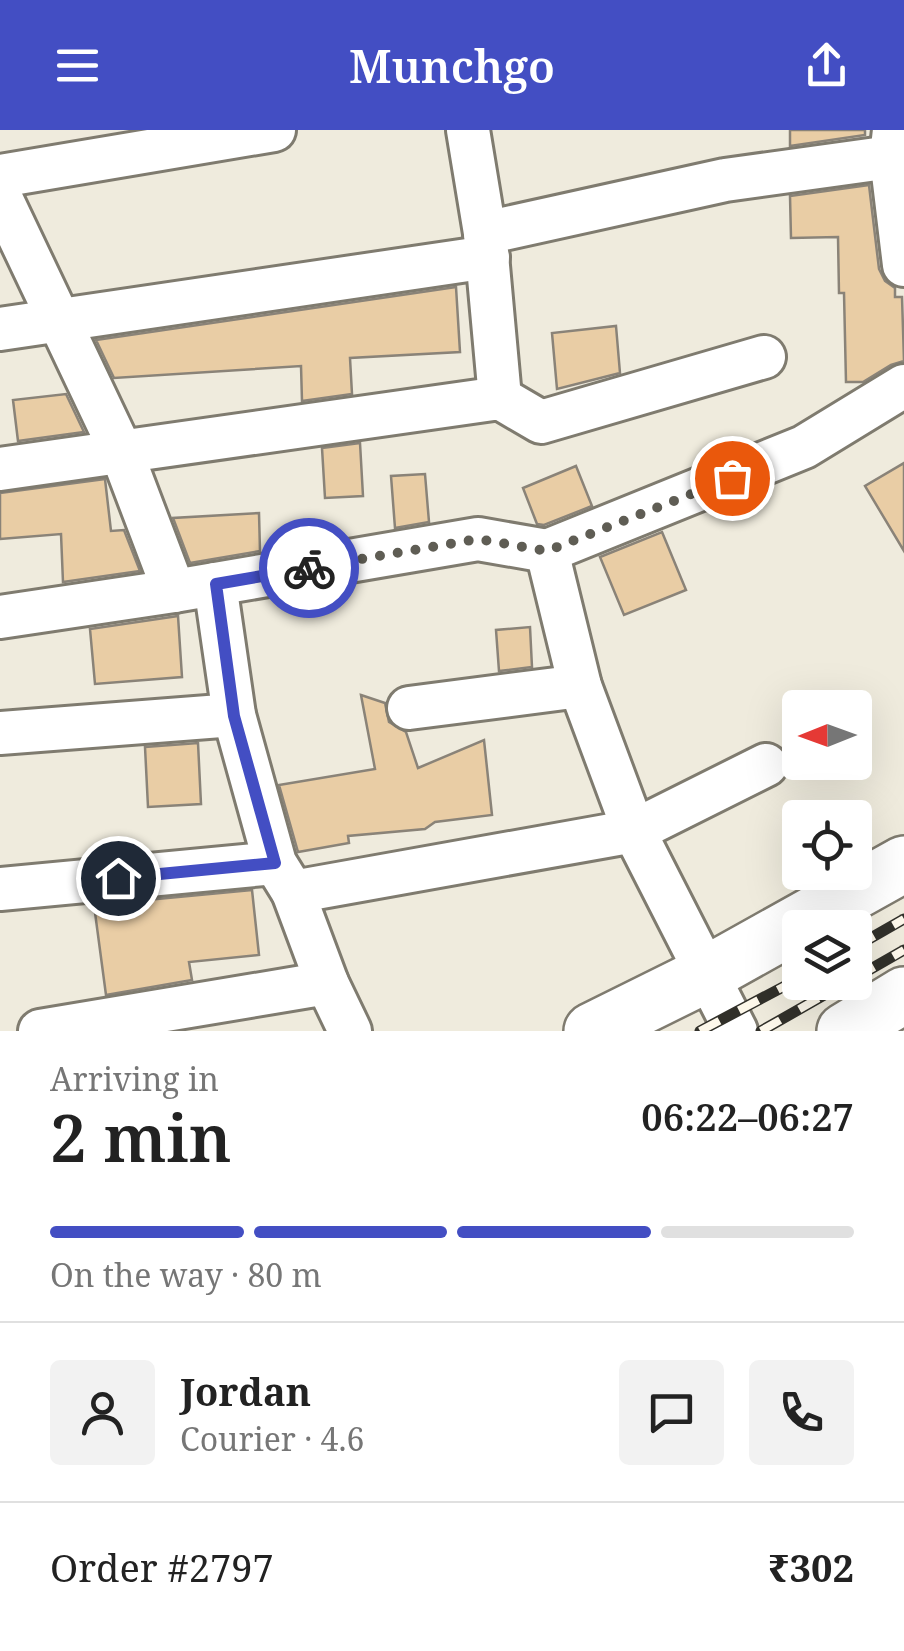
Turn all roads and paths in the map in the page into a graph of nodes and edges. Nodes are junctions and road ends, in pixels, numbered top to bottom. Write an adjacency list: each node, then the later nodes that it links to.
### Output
1 (274, 130): 4 (street)
2 (468, 130): 6 (street)
3 (893, 143): 6 (street); 7 (street)
4 (0, 176)
5 (0, 196): 8 (street)
6 (486, 245): 8 (street); 12 (street)
7 (904, 265)
8 (59, 322): 9 (street); 13 (street)
9 (0, 329)
10 (764, 357): 12 (street)
11 (904, 386): 15 (street)
12 (500, 398): 13 (street)
13 (121, 451): 14 (street); 16 (street)
14 (0, 469)
15 (547, 551): 16 (street); 18 (street)
16 (195, 588): 17 (street); 20 (street)
17 (0, 616)
18 (580, 686): 19 (street); 23 (street)
19 (409, 708)
20 (234, 716): 21 (street); 25 (street)
21 (0, 733)
22 (766, 765): 23 (street)
23 (634, 831): 25 (street); 27 (street)
24 (904, 864): 27 (highway)
25 (284, 878): 26 (street); 28 (street)
26 (0, 889)
27 (705, 974): 32 (highway); 33 (street)
28 (326, 983): 30 (street); 31 (street)
29 (904, 995): 34 (highway)
30 (40, 1031)
31 (350, 1031)
32 (592, 1031)
33 (736, 1031)
34 (844, 1031)

